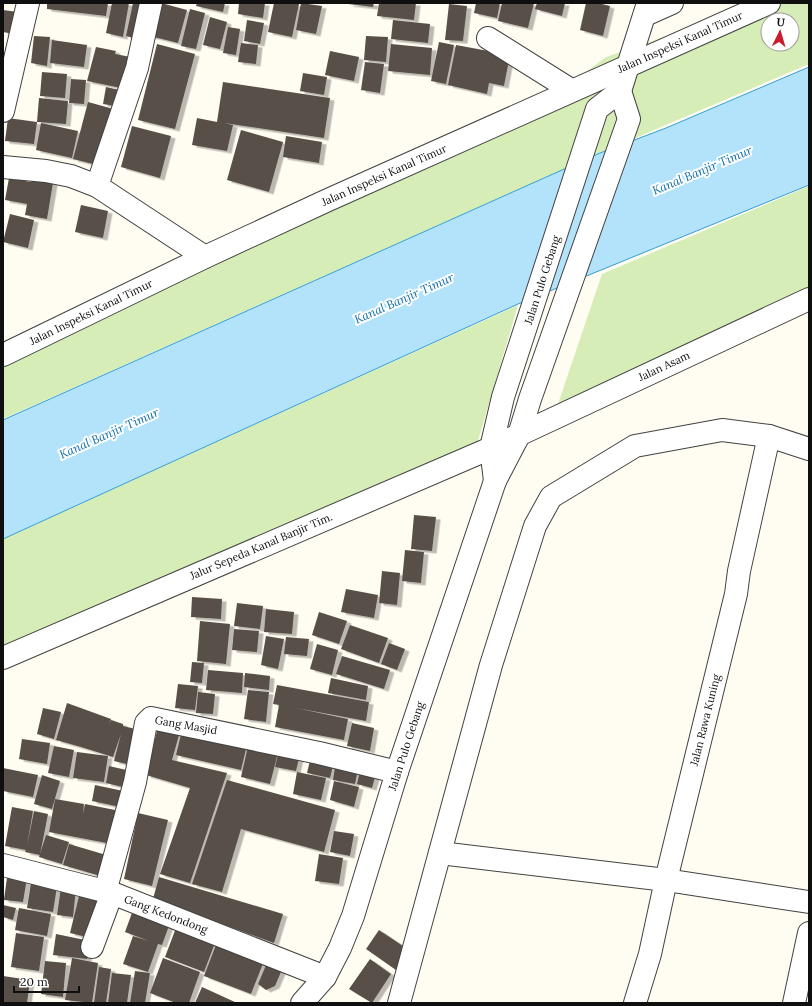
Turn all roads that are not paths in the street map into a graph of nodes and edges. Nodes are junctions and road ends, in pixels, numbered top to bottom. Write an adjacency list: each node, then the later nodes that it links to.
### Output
1 (28, 3): 10 (street)
2 (151, 3): 12 (street)
3 (672, 3): 5 (street)
4 (769, 3): 7 (street, Jalan Inspeksi Kanal Timur)
5 (646, 9): 7 (street, Jalan Pulo Gebang)
6 (488, 38): 8 (street)
7 (630, 64): 8 (street, Jalan Inspeksi Kanal Timur); 9 (street, Jalan Pulo Gebang)
8 (571, 90): 13 (street, Jalan Inspeksi Kanal Timur)
9 (620, 90): 16 (street, Jalan Pulo Gebang); 18 (street, Jalan Pulo Gebang)
10 (3, 111)
11 (3, 167): 12 (street)
12 (97, 186): 13 (street)
13 (204, 257): 15 (street, Jalan Inspeksi Kanal Timur)
14 (809, 299): 16 (street, Jalan Asam)
15 (3, 355)
16 (519, 435): 18 (street, Jalur Sepeda Kanal Banjir Tim.); 20 (street, Jalan Pulo Gebang)
17 (769, 436): 19 (street); 23 (street); 25 (street, Jalan Rawa Kuning)
18 (491, 448): 20 (street, Jalan Pulo Gebang); 21 (street, Jalur Sepeda Kanal Banjir Tim.)
19 (809, 449)
20 (495, 481): 22 (street, Jalan Pulo Gebang)
21 (3, 658)
22 (397, 772): 26 (street, Gang Masjid); 30 (street, Jalan Pulo Gebang)
23 (440, 853): 25 (street); 32 (street)
24 (3, 865): 26 (street, Gang Kedondong)
25 (666, 880): 27 (street); 33 (street, Jalan Rawa Kuning)
26 (109, 892): 29 (street); 30 (street, Gang Kedondong)
27 (809, 902)
28 (809, 933): 34 (street)
29 (92, 946)
30 (324, 977): 31 (street, Jalan Pulo Gebang)
31 (302, 1003)
32 (399, 1003)
33 (635, 1003)
34 (794, 1003)

